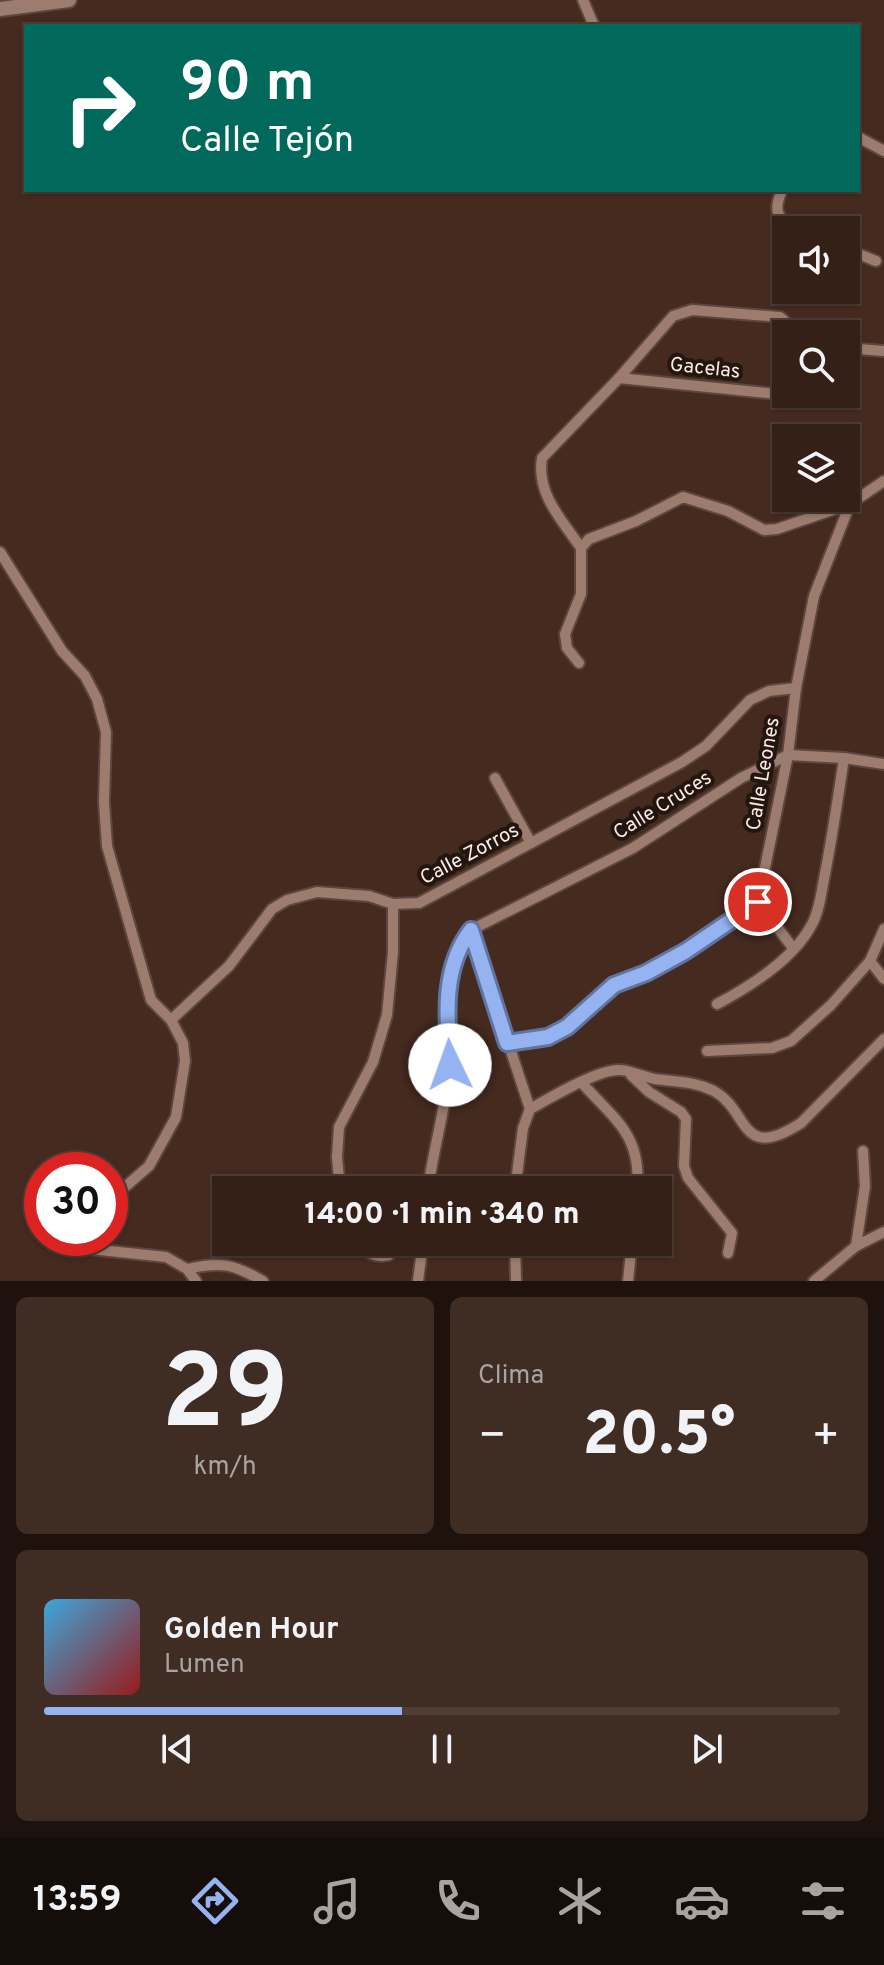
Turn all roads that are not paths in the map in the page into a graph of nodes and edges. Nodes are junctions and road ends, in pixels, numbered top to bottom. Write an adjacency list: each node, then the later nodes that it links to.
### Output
1 (69, 0): 3 (main road)
2 (583, 0): 4 (street)
3 (0, 9)
4 (593, 24)
5 (860, 138): 6 (street)
6 (884, 151)
7 (781, 192): 8 (street)
8 (779, 216)
9 (860, 255): 10 (street)
10 (876, 261)
11 (783, 320): 14 (street)
12 (860, 349): 13 (street)
13 (884, 351)
14 (619, 378): 15 (street, Gacelas); 20 (street)
15 (772, 393)
16 (884, 481): 17 (street)
17 (860, 497)
18 (827, 512): 20 (street)
19 (847, 512): 23 (street, Calle Leones)
20 (581, 548): 22 (street)
21 (0, 552): 37 (street)
22 (579, 663)
23 (796, 688): 24 (street, Calle Leones); 28 (street, Calle Zorros)
24 (788, 755): 25 (street, Calle Cruces); 29 (street, Calle Leones); 32 (street, Calle Cruces)
25 (844, 758): 26 (street, Calle Cruces); 33 (street)
26 (884, 764)
27 (495, 778): 28 (street)
28 (531, 843): 30 (street, Calle Zorros)
29 (758, 902): 33 (street); 39 (street)
30 (393, 904): 37 (street, Calle Zorros); 46 (street)
31 (884, 929): 34 (street)
32 (471, 930): 39 (street); 45 (street)
33 (793, 948): 36 (street)
34 (870, 961): 35 (street); 40 (street)
35 (884, 979)
36 (717, 1004)
37 (171, 1020): 51 (street)
38 (884, 1039): 41 (street)
39 (507, 1043): 43 (street)
40 (707, 1051)
41 (629, 1073): 42 (street); 55 (street)
42 (581, 1082): 43 (street); 50 (street)
43 (530, 1109): 49 (street)
44 (863, 1151): 53 (street)
45 (430, 1172): 47 (street); 48 (street)
46 (339, 1176)
47 (428, 1176)
48 (430, 1176)
49 (517, 1176)
50 (637, 1176)
51 (128, 1184)
52 (884, 1232): 53 (street)
53 (856, 1246): 65 (street)
54 (128, 1253): 59 (street)
55 (728, 1253)
56 (421, 1256): 62 (street)
57 (515, 1256): 63 (street)
58 (631, 1256): 64 (street)
59 (187, 1269): 60 (street); 61 (street)
60 (196, 1281)
61 (263, 1281)
62 (418, 1281)
63 (516, 1281)
64 (628, 1281)
65 (814, 1281)

